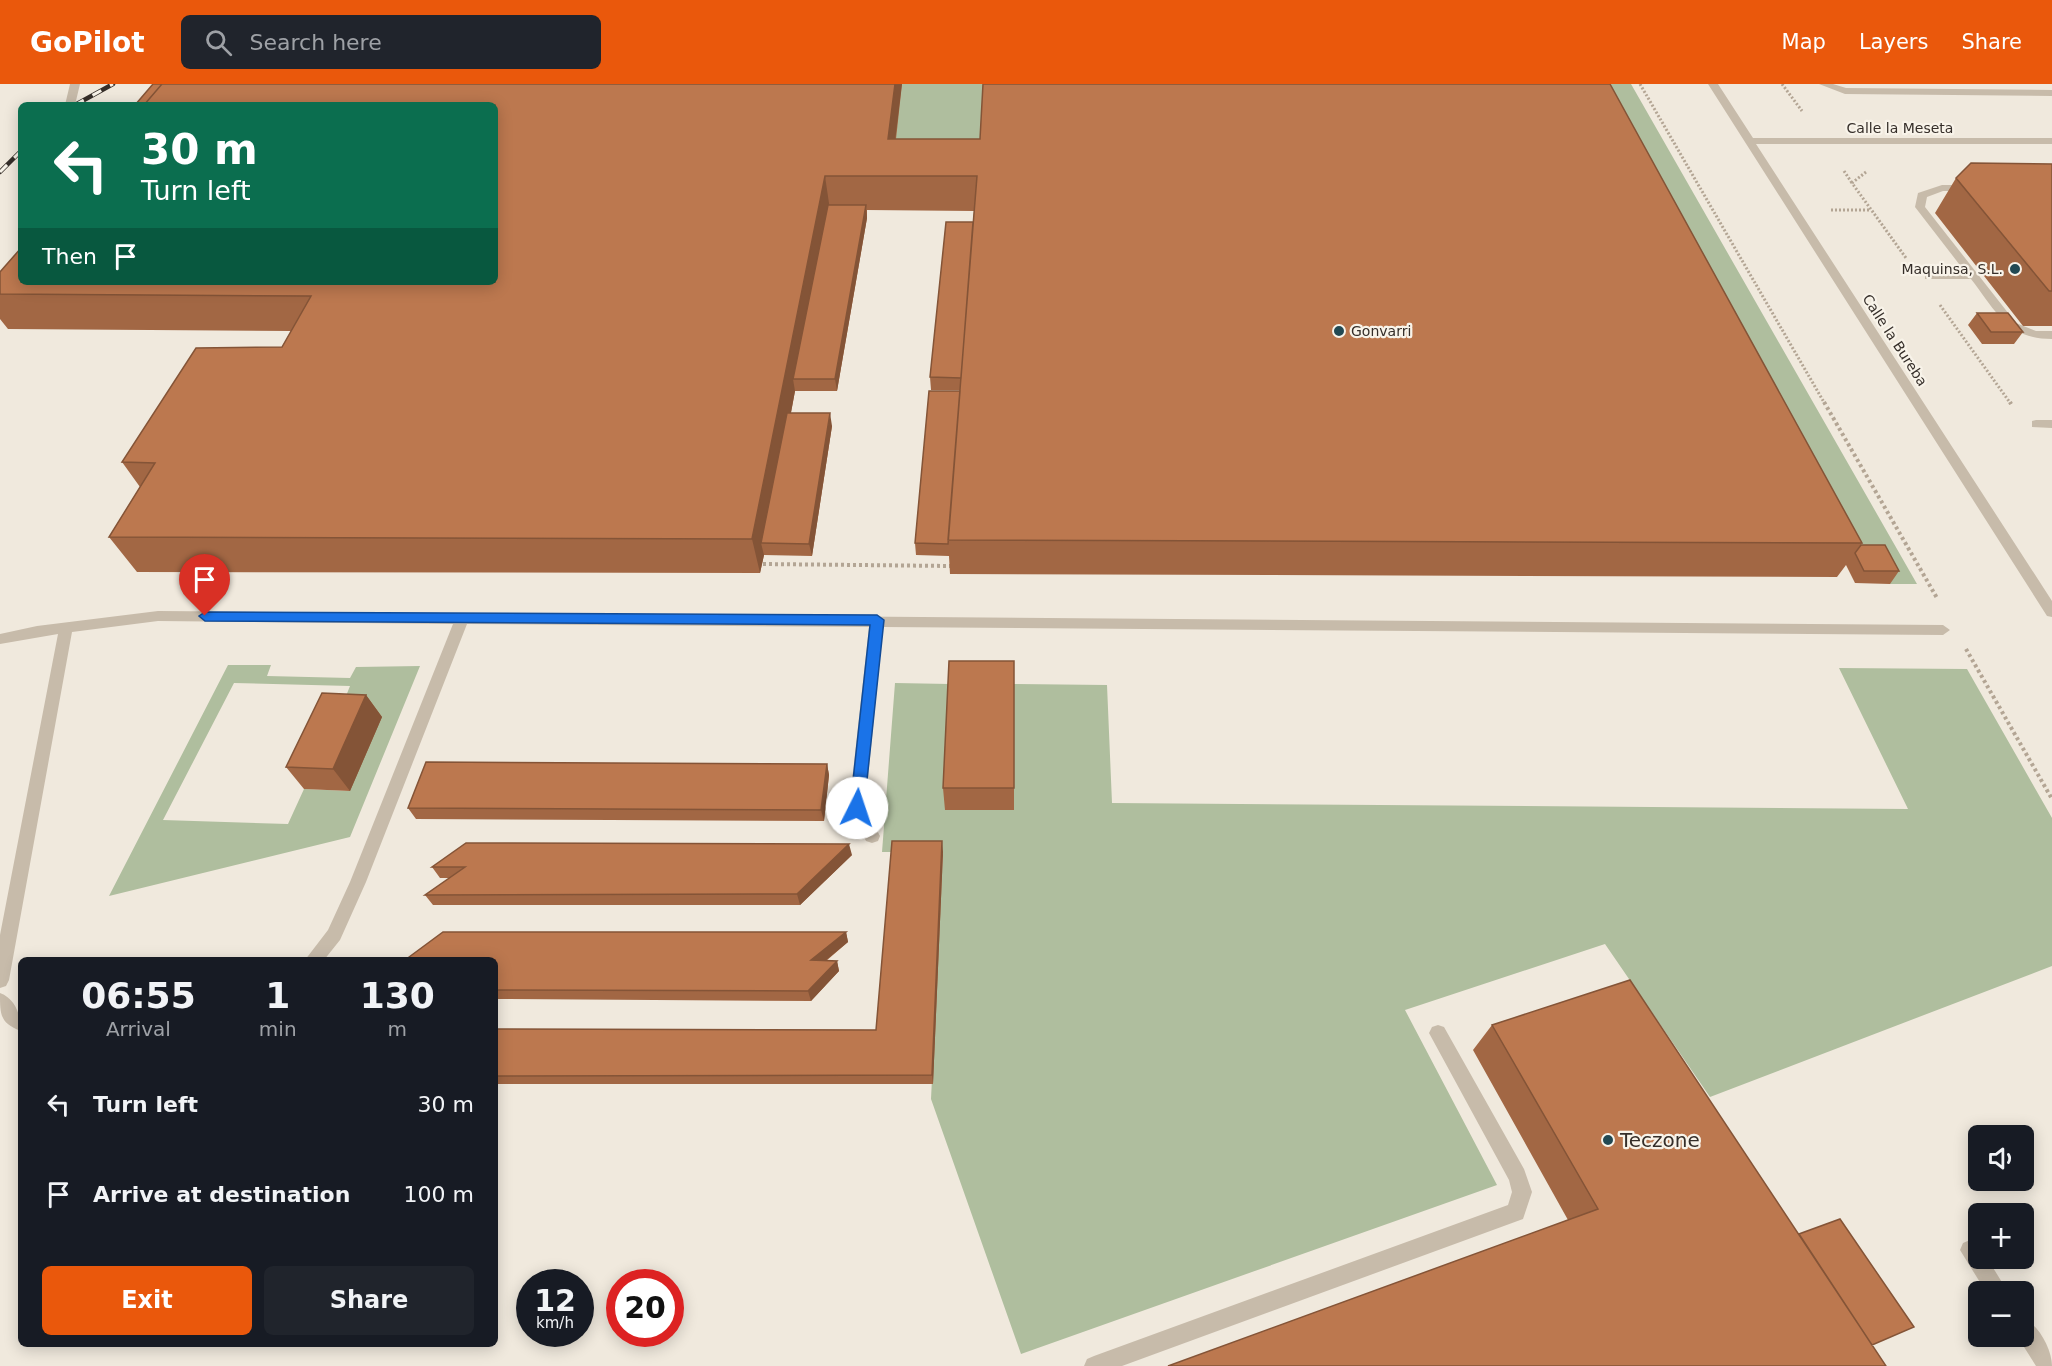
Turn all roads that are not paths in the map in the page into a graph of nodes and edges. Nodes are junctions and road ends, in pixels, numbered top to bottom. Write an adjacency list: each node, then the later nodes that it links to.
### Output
1 (75, 84): 5 (street)
2 (1713, 84): 6 (street, Calle la Bureba)
3 (1824, 84): 4 (street)
4 (2052, 93)
5 (71, 102)
6 (1749, 141): 7 (street, Calle la Meseta); 14 (street, Calle la Bureba)
7 (2052, 141)
8 (1975, 188): 9 (street)
9 (1973, 276): 10 (street); 11 (street)
10 (1929, 277)
11 (2052, 335)
12 (2036, 424): 13 (street)
13 (2052, 424)
14 (2052, 612)
15 (462, 618): 16 (street); 17 (street); 21 (street)
16 (877, 620): 18 (street); 20 (street)
17 (66, 627): 19 (street); 22 (street)
18 (1943, 630)
19 (0, 639)
20 (872, 836)
21 (316, 957)
22 (0, 980)
23 (0, 1001): 24 (street)
24 (18, 1022)
25 (1438, 1033): 27 (street)
26 (2034, 1344): 28 (street)
27 (1094, 1366)
28 (2048, 1366)

